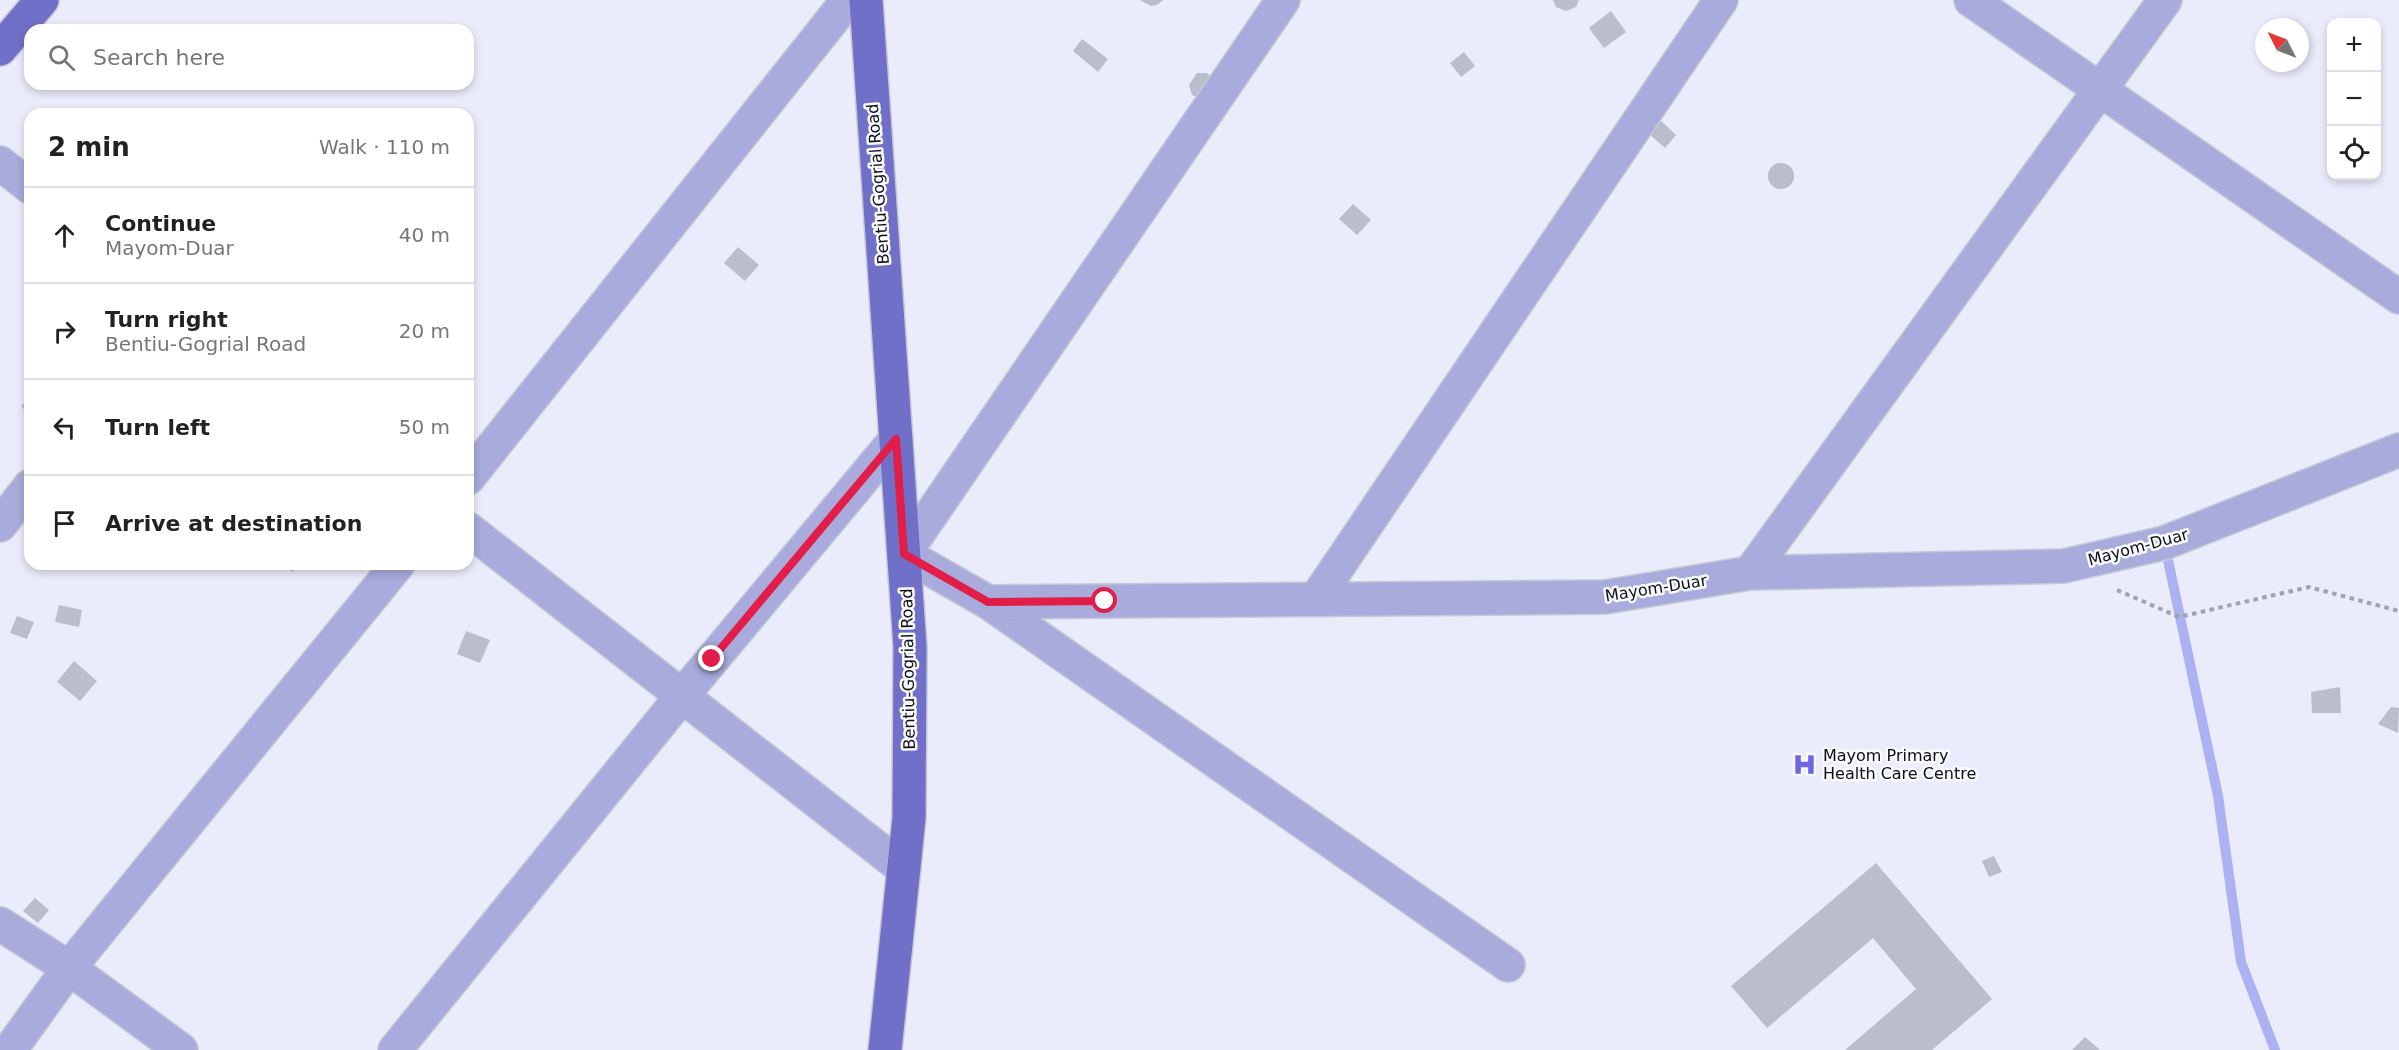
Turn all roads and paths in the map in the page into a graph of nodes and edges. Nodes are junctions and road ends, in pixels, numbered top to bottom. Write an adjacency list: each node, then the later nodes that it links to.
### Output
1 (42, 0): 8 (main road)
2 (848, 0): 15 (street)
3 (866, 0): 13 (main road, Bentiu-Gogrial Road)
4 (1282, 0): 19 (street)
5 (1721, 0): 23 (street)
6 (1971, 0): 9 (street)
7 (2165, 0): 9 (street)
8 (0, 49)
9 (2101, 90): 12 (street); 21 (street)
10 (0, 163): 11 (street)
11 (24, 182)
12 (2399, 297)
13 (896, 439): 19 (main road, Bentiu-Gogrial Road); 26 (street)
14 (2399, 450): 21 (street, Mayom-Duar)
15 (474, 470)
16 (24, 494): 17 (street)
17 (0, 525)
18 (474, 534): 26 (street)
19 (904, 554): 24 (street); 27 (main road, Bentiu-Gogrial Road)
20 (393, 570): 30 (street)
21 (1750, 573): 23 (street, Mayom-Duar)
22 (2116, 590): 25 (path)
23 (1316, 599): 24 (street, Mayom-Duar)
24 (988, 602): 29 (street)
25 (2399, 611)
26 (682, 696): 27 (street); 33 (street)
27 (904, 869): 34 (main road, Bentiu-Gogrial Road)
28 (0, 924): 30 (street)
29 (1508, 965)
30 (69, 968): 31 (street); 32 (street)
31 (10, 1050)
32 (181, 1050)
33 (396, 1050)
34 (885, 1050)

